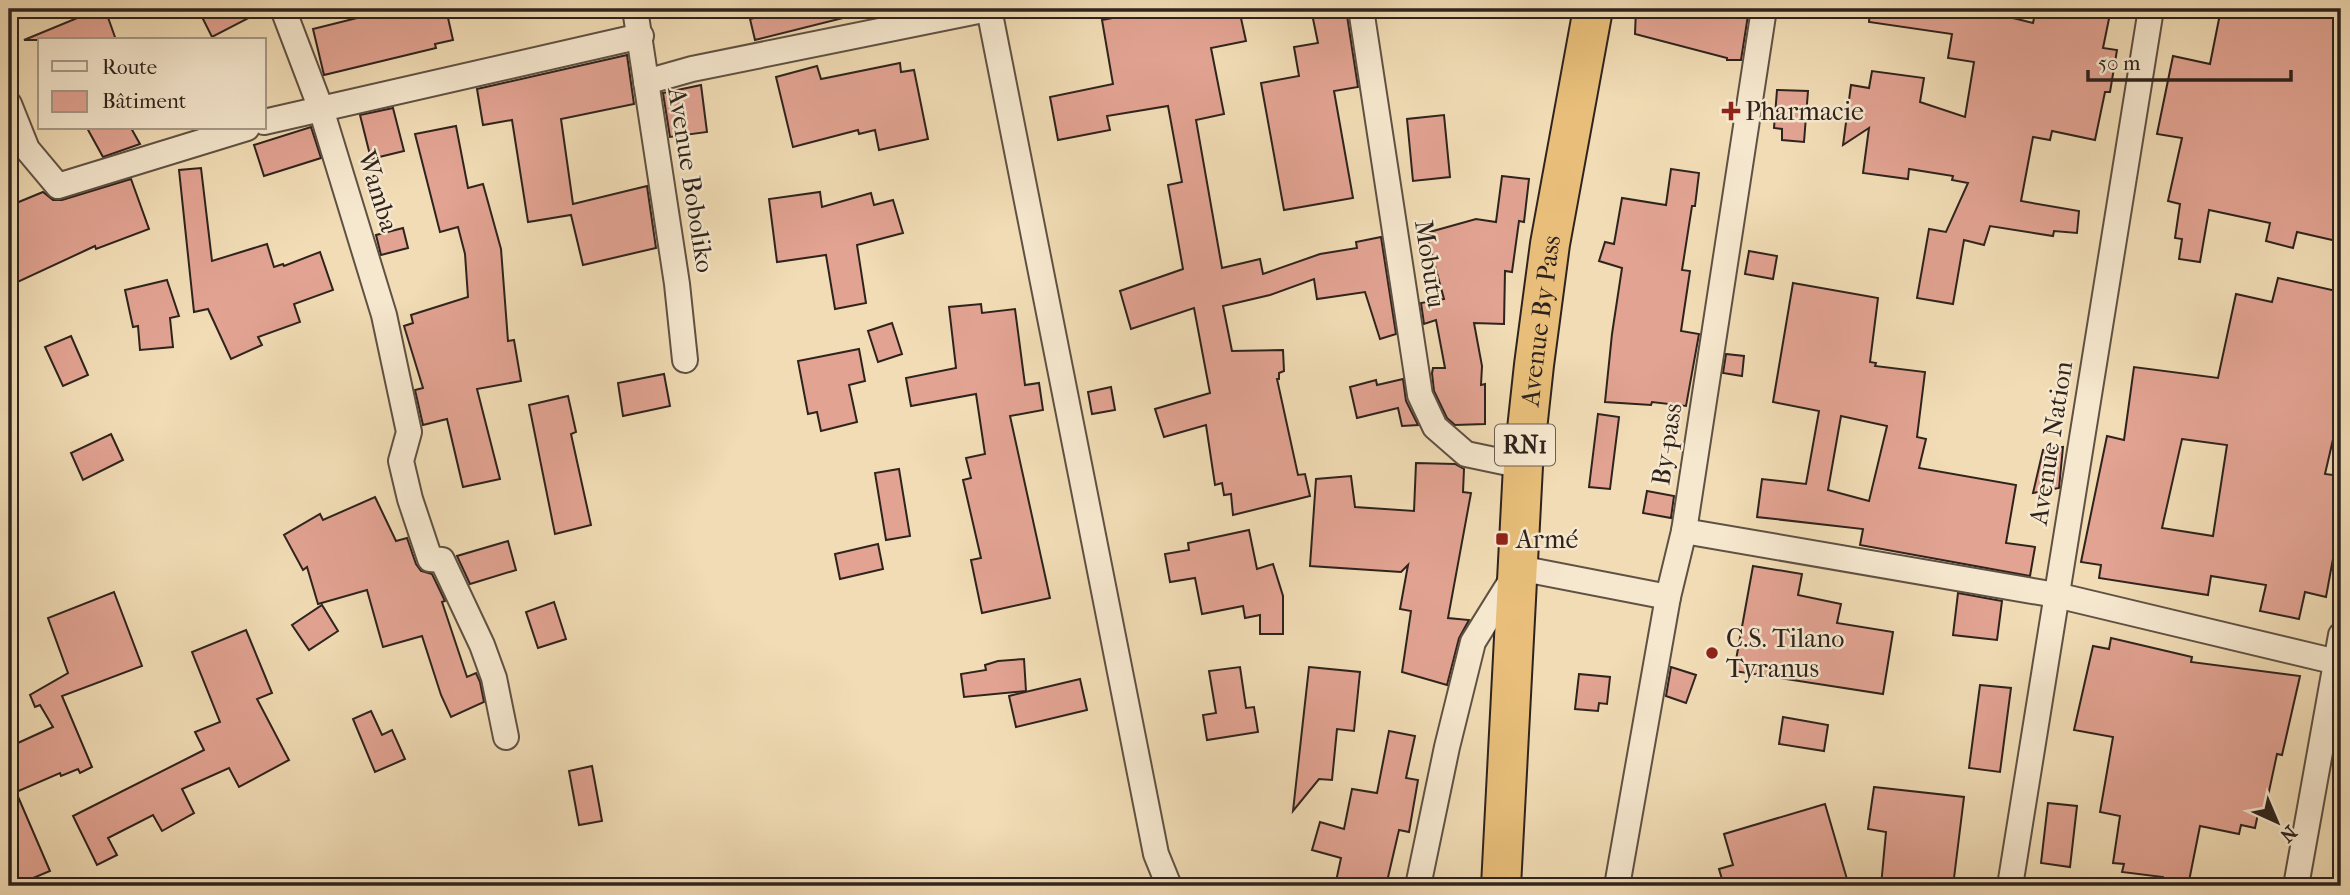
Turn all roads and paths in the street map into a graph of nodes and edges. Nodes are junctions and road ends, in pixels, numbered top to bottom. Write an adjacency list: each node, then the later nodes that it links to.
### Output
1 (283, 9): 11 (street, Wamba)
2 (635, 9): 8 (street, Avenue Boboliko)
3 (989, 9): 9 (street); 23 (street)
4 (1361, 9): 15 (street, Mobutu)
5 (1593, 9): 15 (highway, Avenue By Pass / RN1)
6 (1764, 9): 16 (street, By-pass)
7 (2151, 9): 18 (street, Avenue Nation)
8 (641, 36): 9 (street, Avenue Boboliko); 11 (street)
9 (646, 82): 14 (street, Avenue Boboliko)
10 (9, 104): 13 (street)
11 (321, 109): 12 (street); 22 (street, Wamba)
12 (266, 122)
13 (240, 130)
14 (685, 360)
15 (1523, 466): 17 (highway, Avenue By Pass / RN1)
16 (1684, 531): 18 (street); 19 (street, By-pass)
17 (1519, 568): 19 (street); 24 (street); 25 (highway, Avenue By Pass / RN1)
18 (2056, 595): 21 (street); 27 (street, Avenue Nation)
19 (1668, 597): 26 (street, By-pass)
20 (2341, 635): 21 (street)
21 (2339, 662): 28 (street)
22 (506, 737)
23 (1169, 886)
24 (1418, 886)
25 (1501, 886)
26 (1617, 886)
27 (2010, 886)
28 (2297, 886)

